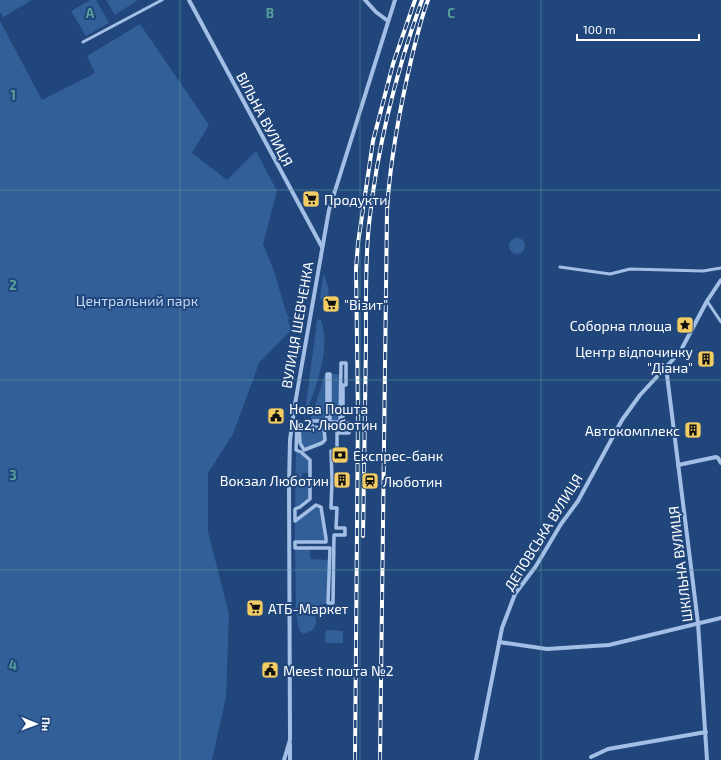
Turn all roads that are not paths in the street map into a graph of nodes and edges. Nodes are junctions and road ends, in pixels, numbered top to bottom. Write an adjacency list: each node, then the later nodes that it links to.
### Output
1 (162, 0): 6 (lane)
2 (189, 0): 7 (street, ВІЛЬНА ВУЛИЦЯ)
3 (365, 0): 5 (street)
4 (395, 0): 5 (street, ВУЛИЦЯ ШЕВЧЕНКА)
5 (388, 21): 7 (street, ВУЛИЦЯ ШЕВЧЕНКА)
6 (83, 42)
7 (323, 248): 21 (street, ВУЛИЦЯ ШЕВЧЕНКА)
8 (560, 267): 9 (lane)
9 (721, 268)
10 (721, 280): 11 (street, ДЕПОВСЬКА ВУЛИЦЯ)
11 (707, 301): 12 (lane); 13 (street, ДЕПОВСЬКА ВУЛИЦЯ)
12 (721, 322)
13 (666, 367): 15 (street, ШКІЛЬНА ВУЛИЦЯ); 19 (street, ДЕПОВСЬКА ВУЛИЦЯ)
14 (721, 463): 15 (street)
15 (678, 465): 18 (street, ШКІЛЬНА ВУЛИЦЯ)
16 (295, 509): 16 (street)
17 (721, 618): 18 (street)
18 (698, 623): 19 (street); 20 (street, ШКІЛЬНА ВУЛИЦЯ)
19 (499, 642): 25 (street, ДЕПОВСЬКА ВУЛИЦЯ)
20 (706, 732): 22 (street); 26 (street, ШКІЛЬНА ВУЛИЦЯ)
21 (290, 740): 23 (street, ВУЛИЦЯ ШЕВЧЕНКА); 24 (street)
22 (591, 757)
23 (284, 760)
24 (290, 760)
25 (476, 760)
26 (707, 760)

